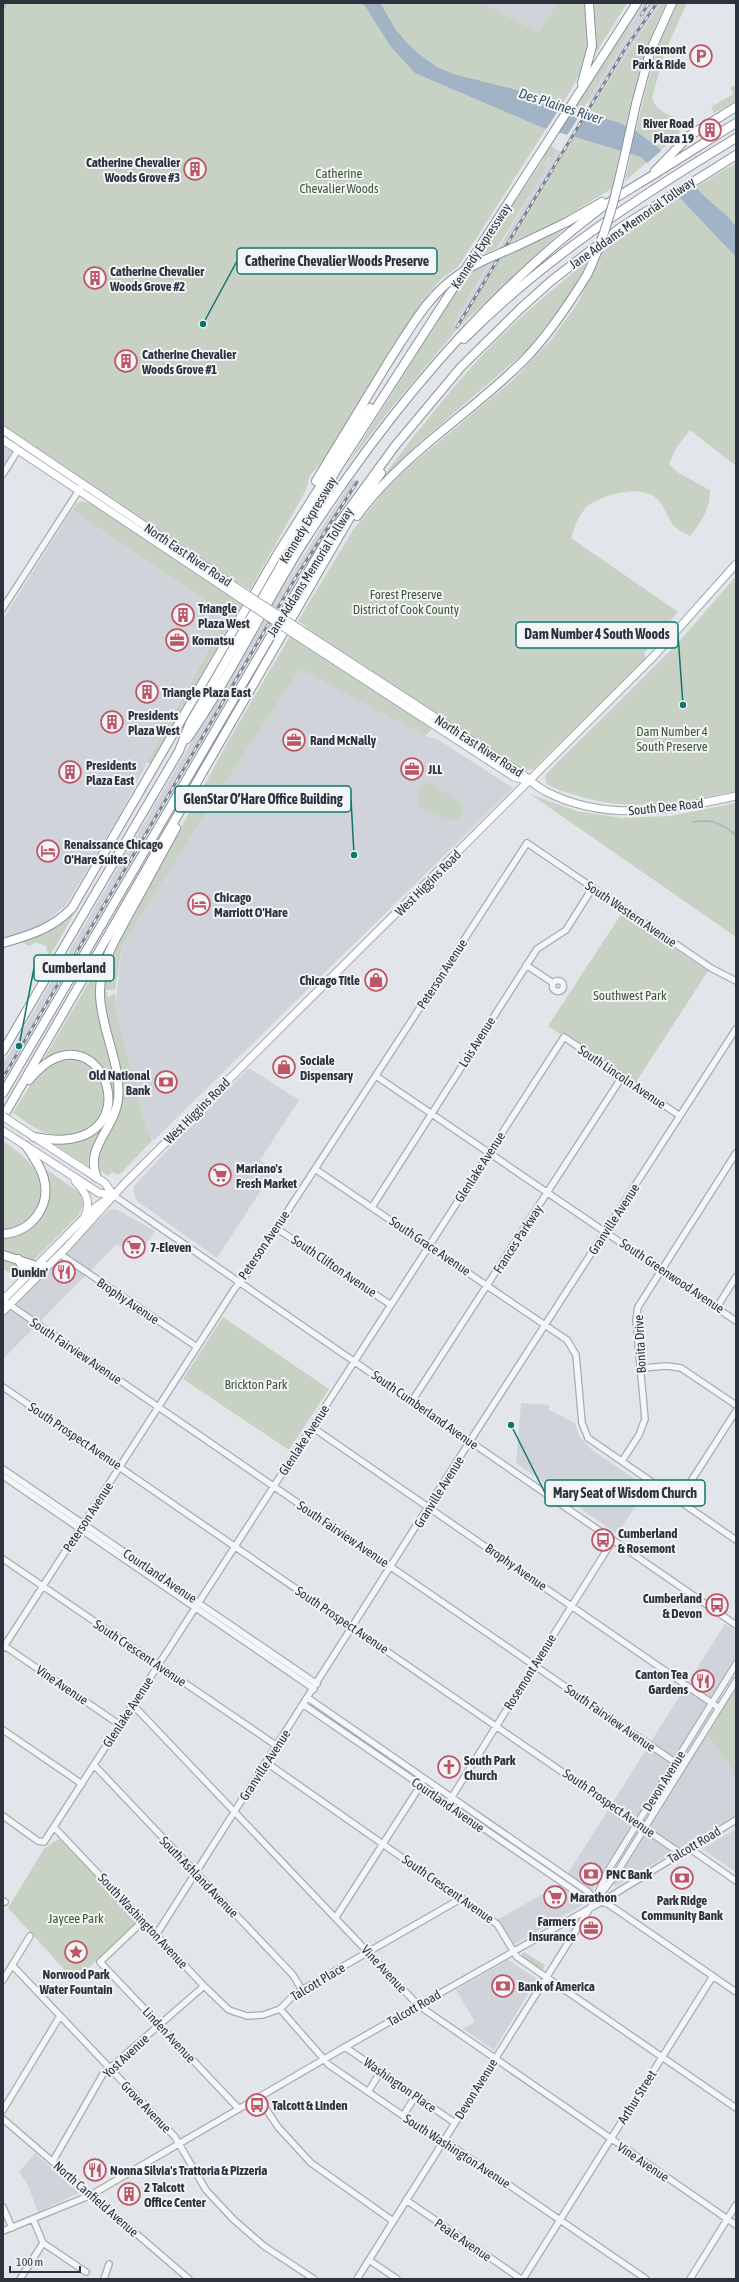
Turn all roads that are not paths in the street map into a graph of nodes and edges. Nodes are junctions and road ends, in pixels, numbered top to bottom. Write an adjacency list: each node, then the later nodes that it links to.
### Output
1 (589, 3): 4 (highway)
2 (637, 3): 4 (highway, Kennedy Expressway)
3 (672, 3): 22 (highway, bridge)
4 (576, 98): 13 (highway, Kennedy Expressway)
5 (736, 106): 11 (highway)
6 (736, 123): 9 (highway)
7 (736, 127): 9 (highway)
8 (736, 138): 15 (highway, Jane Addams Memorial Tollway)
9 (696, 148): 11 (highway, Jane Addams Memorial Tollway)
10 (736, 155): 14 (highway, Jane Addams Memorial Tollway)
11 (648, 178): 12 (highway, Jane Addams Memorial Tollway)
12 (623, 193): 15 (highway, Jane Addams Memorial Tollway); 23 (highway, bridge)
13 (448, 298): 23 (highway); 27 (highway, Kennedy Expressway)
14 (431, 402): 22 (highway); 42 (highway, Jane Addams Memorial Tollway)
15 (391, 418): 27 (highway, Jane Addams Memorial Tollway)
16 (3, 430): 20 (main road, North East River Road)
17 (3, 440): 18 (main road, North East River Road)
18 (18, 450): 19 (street); 21 (main road, North East River Road)
19 (3, 474)
20 (83, 484): 21 (street); 25 (main road, North East River Road)
21 (78, 492): 25 (main road, North East River Road); 26 (street)
22 (332, 551): 28 (highway)
23 (278, 553): 33 (highway)
24 (736, 564): 29 (main road, West Higgins Road)
25 (238, 593): 29 (main road, North East River Road, bridge)
26 (3, 608)
27 (178, 751): 39 (highway, Kennedy Expressway)
28 (204, 770): 43 (highway); 54 (highway)
29 (531, 781): 30 (main road, South Dee Road); 56 (main road, West Higgins Road)
30 (736, 796)
31 (527, 843): 32 (street, South Western Avenue); 40 (street, Peterson Avenue)
32 (593, 887): 34 (street, Lois Avenue); 35 (street, South Western Avenue)
33 (3, 943)
34 (526, 965): 36 (street); 44 (street, Lois Avenue)
35 (736, 981)
36 (553, 983)
37 (736, 1029): 46 (street, Granville Avenue)
38 (564, 1037): 41 (street, South Lincoln Avenue); 50 (street, Glenlake Avenue)
39 (3, 1051)
40 (376, 1076): 44 (street, South Greenwood Avenue); 52 (street, Peterson Avenue)
41 (622, 1076): 46 (street, South Lincoln Avenue); 55 (street, Frances Parkway)
42 (3, 1093)
43 (10, 1104): 45 (highway); 48 (highway)
44 (432, 1114): 50 (street, South Greenwood Avenue); 57 (street, Lois Avenue)
45 (3, 1116): 48 (main road, bridge)
46 (680, 1116): 60 (street, Granville Avenue)
47 (3, 1132): 49 (main road)
48 (34, 1137): 54 (main road)
49 (26, 1146): 53 (main road); 61 (highway)
50 (489, 1153): 55 (street, South Greenwood Avenue); 62 (street, Glenlake Avenue)
51 (736, 1153): 68 (street, Bonita Drive)
52 (315, 1169): 57 (street, South Grace Avenue); 59 (street, Peterson Avenue)
53 (68, 1174): 56 (main road); 58 (main road)
54 (97, 1178): 56 (main road)
55 (548, 1192): 60 (street, South Greenwood Avenue); 72 (street, Frances Parkway)
56 (113, 1195): 58 (main road, West Higgins Road); 63 (main road, West Higgins Road); 71 (street, South Cumberland Avenue)
57 (372, 1207): 62 (street, South Grace Avenue)
58 (84, 1219): 66 (main road, West Higgins Road)
59 (276, 1228): 71 (street, Peterson Avenue); 74 (street, South Clifton Avenue)
60 (606, 1231): 68 (street, South Greenwood Avenue); 78 (street, Granville Avenue)
61 (3, 1234)
62 (429, 1246): 72 (street, South Grace Avenue); 74 (street, Glenlake Avenue)
63 (60, 1254): 67 (main road, West Higgins Road); 79 (street, Brophy Avenue)
64 (3, 1255): 65 (highway)
65 (17, 1258): 66 (highway); 69 (highway)
66 (36, 1266): 67 (highway); 69 (main road, West Higgins Road)
67 (48, 1266): 73 (main road, West Higgins Road)
68 (661, 1269): 75 (street, South Greenwood Avenue); 81 (street, Bonita Drive)
69 (25, 1277): 73 (main road, West Higgins Road)
70 (736, 1277): 75 (street)
71 (240, 1282): 79 (street, Peterson Avenue); 80 (street, South Cumberland Avenue)
72 (488, 1285): 78 (street, South Grace Avenue); 83 (street, Frances Parkway)
73 (5, 1302): 76 (main road, West Higgins Road); 85 (street, South Fairview Avenue)
74 (391, 1305): 80 (street, Glenlake Avenue)
75 (717, 1307): 77 (street, South Greenwood Avenue)
76 (3, 1311)
77 (736, 1320)
78 (546, 1324): 88 (street, Granville Avenue); 89 (street)
79 (197, 1347): 85 (street, Peterson Avenue)
80 (355, 1361): 83 (street, South Cumberland Avenue); 87 (street, Glenlake Avenue)
81 (641, 1368): 84 (street); 89 (street, Bonita Drive)
82 (3, 1387): 90 (street, South Prospect Avenue)
83 (412, 1401): 88 (street, South Cumberland Avenue)
84 (736, 1404)
85 (158, 1408): 90 (street, Peterson Avenue); 93 (street, South Fairview Avenue)
86 (736, 1411): 94 (street)
87 (312, 1427): 93 (street, Glenlake Avenue); 95 (street, Brophy Avenue)
88 (470, 1441): 95 (street, Granville Avenue); 98 (street, South Cumberland Avenue)
89 (622, 1461): 94 (street)
90 (120, 1467): 96 (street, Peterson Avenue); 99 (street, South Prospect Avenue)
91 (3, 1469): 96 (street, Courtland Avenue)
92 (3, 1476): 96 (street, Courtland Avenue)
93 (274, 1487): 99 (street, Glenlake Avenue); 101 (street, South Fairview Avenue)
94 (679, 1500): 97 (street)
95 (429, 1507): 101 (street, Granville Avenue); 104 (street, Brophy Avenue)
96 (82, 1527): 102 (street, Peterson Avenue); 103 (street, Courtland Avenue)
97 (735, 1538)
98 (613, 1540): 104 (street, Rosemont Avenue); 105 (street, South Cumberland Avenue)
99 (235, 1546): 103 (street, Glenlake Avenue); 106 (street, South Prospect Avenue)
100 (3, 1559): 102 (street, South Crescent Avenue)
101 (391, 1567): 106 (street, Granville Avenue); 110 (street, South Fairview Avenue)
102 (43, 1587): 107 (street, Peterson Avenue); 109 (street, South Crescent Avenue)
103 (197, 1606): 109 (street, Glenlake Avenue); 112 (street, Courtland Avenue)
104 (572, 1606): 110 (street, Rosemont Avenue); 114 (street, Brophy Avenue)
105 (736, 1625)
106 (353, 1627): 112 (street, Granville Avenue); 119 (street, South Prospect Avenue)
107 (4, 1646): 118 (street, Vine Avenue)
108 (736, 1664): 114 (street, Devon Avenue)
109 (158, 1665): 115 (street, Glenlake Avenue); 121 (street, South Crescent Avenue)
110 (534, 1666): 119 (street, Rosemont Avenue); 122 (street, South Fairview Avenue)
111 (736, 1681): 117 (street, Devon Avenue)
112 (315, 1686): 113 (street, Granville Avenue)
113 (308, 1698): 116 (street, Granville Avenue); 126 (street, Courtland Avenue)
114 (712, 1703): 117 (street, Brophy Avenue); 122 (street, Devon Avenue)
115 (133, 1705): 118 (street, Glenlake Avenue); 131 (street, Vine Avenue)
116 (304, 1705): 121 (street, Granville Avenue); 128 (street, Courtland Avenue)
117 (720, 1708): 125 (street, Devon Avenue)
118 (120, 1725): 124 (street, Glenlake Avenue)
119 (497, 1726): 129 (street, Rosemont Avenue); 134 (street, South Prospect Avenue)
120 (3, 1730): 127 (street)
121 (277, 1746): 123 (street, Granville Avenue)
122 (675, 1762): 125 (street, South Fairview Avenue); 134 (street, Devon Avenue)
123 (267, 1763): 131 (street, Granville Avenue); 137 (street, South Crescent Avenue)
124 (94, 1765): 127 (street, Glenlake Avenue); 140 (street, South Ashland Avenue)
125 (682, 1768): 136 (street, Devon Avenue)
126 (425, 1779): 128 (street); 129 (street, Courtland Avenue)
127 (82, 1784): 135 (street, Glenlake Avenue)
128 (420, 1785): 130 (street, Courtland Avenue); 137 (street)
129 (452, 1798): 130 (street, Rosemont Avenue); 143 (street, Courtland Avenue)
130 (448, 1804): 143 (street, Courtland Avenue)
131 (235, 1812): 140 (street, Granville Avenue); 146 (street, Vine Avenue)
132 (3, 1816): 135 (street, Glenlake Avenue)
133 (736, 1820): 138 (street, Talcott Road)
134 (637, 1823): 136 (street, South Prospect Avenue); 143 (street, Devon Avenue)
135 (54, 1827): 147 (street, South Washington Avenue)
136 (645, 1828): 139 (street, South Prospect Avenue); 143 (street, Devon Avenue)
137 (383, 1843): 142 (street, South Crescent Avenue); 146 (street)
138 (689, 1848): 139 (street, Talcott Road); 141 (street)
139 (680, 1853): 144 (street, Talcott Road)
140 (196, 1873): 149 (street, Granville Avenue); 157 (street, South Ashland Avenue)
141 (736, 1881)
142 (462, 1898): 150 (street, South Crescent Avenue); 151 (street, Talcott Place)
143 (595, 1899): 144 (street, Courtland Avenue); 145 (street, Devon Avenue)
144 (601, 1902): 145 (street, Talcott Road); 153 (street, Courtland Avenue)
145 (590, 1908): 150 (street, Talcott Road); 154 (street, Devon Avenue)
146 (336, 1917): 151 (street, Vine Avenue)
147 (143, 1921): 149 (street, South Washington Avenue); 163 (street, Linden Avenue)
148 (30, 1936): 152 (street)
149 (156, 1936): 156 (street, South Washington Avenue)
150 (514, 1951): 154 (street, South Crescent Avenue); 159 (street, Talcott Road)
151 (368, 1952): 157 (street, Talcott Place); 159 (street, Vine Avenue)
152 (12, 1965): 155 (street); 162 (street, Grove Avenue)
153 (713, 1976): 158 (street, Courtland Avenue); 165 (street, Arthur Street)
154 (546, 1978): 165 (street, South Crescent Avenue); 167 (street, Devon Avenue)
155 (3, 1980)
156 (204, 1986): 161 (street, South Washington Avenue); 163 (street, Yost Avenue)
157 (302, 1990): 160 (street, Talcott Place)
158 (736, 1992)
159 (418, 2006): 164 (street, Talcott Road); 167 (street, Vine Avenue)
160 (280, 2009): 161 (street, Talcott Place); 166 (street, South Washington Avenue)
161 (234, 2013)
162 (60, 2016): 168 (street, Grove Avenue); 175 (street)
163 (160, 2026): 168 (street, Yost Avenue); 174 (street, Linden Avenue)
164 (345, 2047): 166 (street, Talcott Road); 169 (street, Washington Place)
165 (662, 2057): 173 (street, South Crescent Avenue); 179 (street, Arthur Street)
166 (324, 2059): 170 (street, South Washington Avenue); 172 (street, Talcott Road)
167 (494, 2060): 178 (street, Devon Avenue); 179 (street, Vine Avenue)
168 (110, 2070): 181 (street, Grove Avenue); 182 (street, Yost Avenue)
169 (381, 2071): 170 (street); 171 (street, Washington Place)
170 (368, 2092): 176 (street, South Washington Avenue)
171 (416, 2095): 176 (street); 178 (street, Washington Place)
172 (258, 2097): 174 (street, Talcott Road); 190 (street)
173 (736, 2108)
174 (239, 2109): 181 (street, Talcott Road)
175 (3, 2110)
176 (403, 2116): 180 (street, South Washington Avenue)
177 (3, 2119): 182 (street, North Canfield Avenue)
178 (455, 2123): 180 (street, Devon Avenue)
179 (610, 2139): 188 (street, Vine Avenue); 189 (street, Arthur Street)
180 (443, 2142): 184 (street, Devon Avenue); 189 (street, South Washington Avenue)
181 (178, 2144): 183 (street, Talcott Road); 201 (street, Grove Avenue)
182 (53, 2161): 183 (street, North Canfield Avenue)
183 (92, 2195): 187 (street, Talcott Road); 198 (street, North Canfield Avenue)
184 (406, 2200): 190 (street, Devon Avenue); 204 (street, Peale Avenue)
185 (736, 2205): 188 (street)
186 (3, 2207): 192 (street)
187 (33, 2219): 192 (street, Talcott Road); 194 (street)
188 (727, 2219): 191 (street, Vine Avenue); 206 (street)
189 (560, 2220): 204 (street, Arthur Street); 205 (street, South Washington Avenue)
190 (393, 2221): 195 (street, Devon Avenue)
191 (736, 2225)
192 (12, 2228): 193 (street, Talcott Road)
193 (3, 2231)
194 (43, 2243): 197 (street); 199 (street)
195 (369, 2260): 202 (street, Devon Avenue); 203 (street)
196 (109, 2264): 200 (street)
197 (86, 2272)
198 (187, 2278)
199 (20, 2279)
200 (104, 2279)
201 (314, 2279)
202 (357, 2279)
203 (397, 2279)
204 (522, 2279)
205 (646, 2279)
206 (690, 2279)

